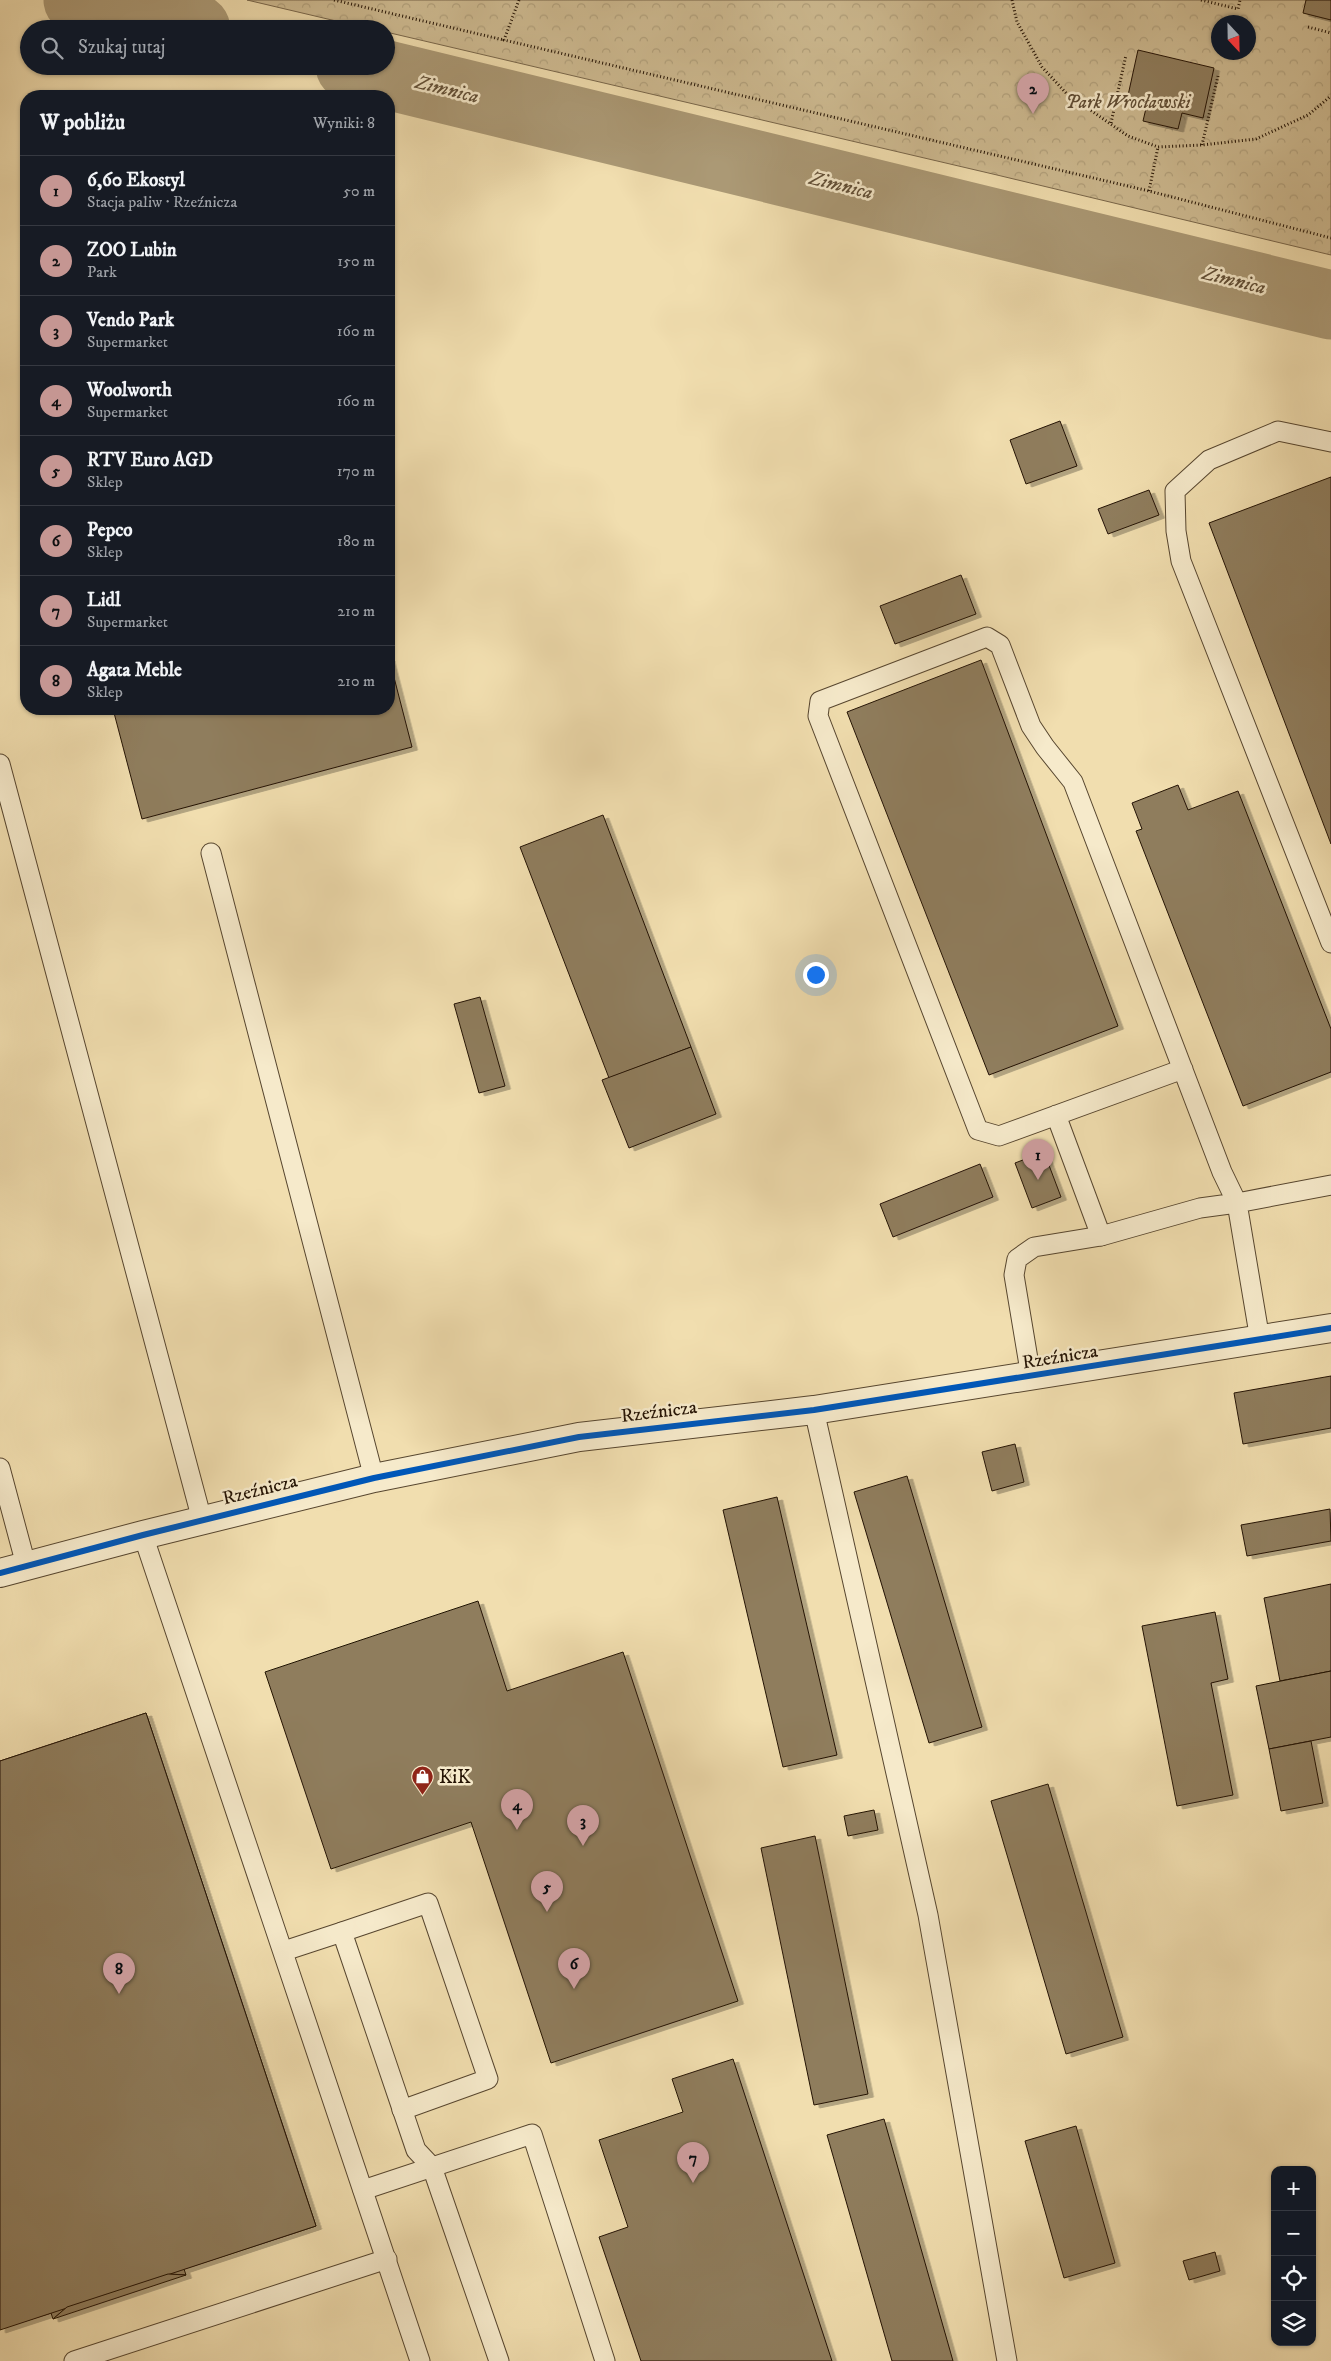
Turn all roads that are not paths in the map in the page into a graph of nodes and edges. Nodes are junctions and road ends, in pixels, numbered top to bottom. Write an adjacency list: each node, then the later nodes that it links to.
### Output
1 (1331, 442): 4 (lane)
2 (0, 764): 16 (lane)
3 (211, 853): 15 (lane)
4 (1331, 943)
5 (1183, 1069): 6 (lane); 6 (lane); 8 (lane)
6 (1056, 1115): 9 (lane)
7 (1331, 1185): 8 (lane)
8 (1237, 1203): 9 (lane); 11 (lane)
9 (1101, 1236): 12 (lane)
10 (1331, 1328): 11 (street, Rzeźnicza)
11 (1260, 1340): 12 (street, Rzeźnicza)
12 (1031, 1378): 13 (street, Rzeźnicza)
13 (814, 1410): 15 (street, Rzeźnicza); 30 (lane)
14 (0, 1468): 18 (lane)
15 (374, 1478): 16 (street, Rzeźnicza)
16 (202, 1520): 17 (street, Rzeźnicza)
17 (143, 1535): 18 (street, Rzeźnicza); 21 (lane)
18 (26, 1566): 19 (street, Rzeźnicza)
19 (0, 1573)
20 (342, 1932): 21 (lane); 22 (lane); 22 (lane)
21 (284, 1951): 24 (lane)
22 (402, 2110): 23 (lane)
23 (432, 2167): 24 (lane); 28 (lane); 29 (lane)
24 (363, 2190): 25 (lane)
25 (386, 2259): 26 (lane); 27 (lane)
26 (74, 2361)
27 (420, 2361)
28 (499, 2361)
29 (605, 2361)
30 (1007, 2361)

